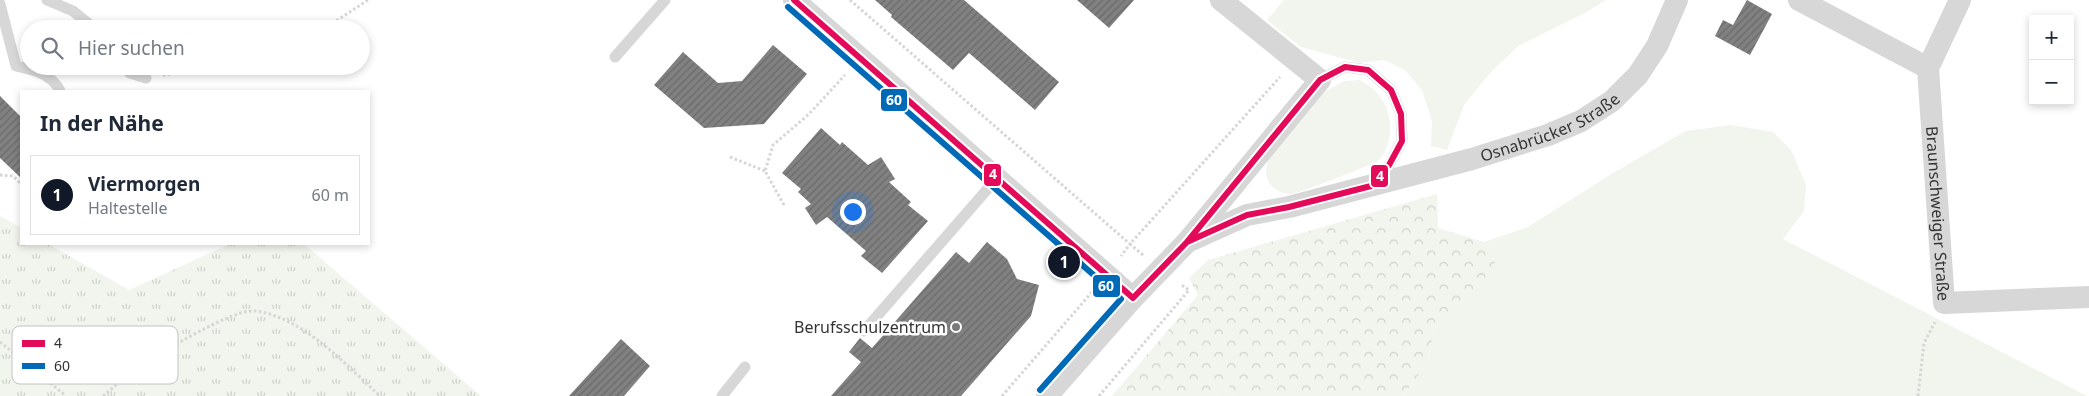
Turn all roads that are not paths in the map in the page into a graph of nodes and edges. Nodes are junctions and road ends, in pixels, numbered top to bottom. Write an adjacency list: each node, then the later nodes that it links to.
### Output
1 (47, 0): 9 (lane)
2 (665, 0): 10 (lane)
3 (794, 0): 18 (street)
4 (1221, 0): 16 (street)
5 (1677, 0): 19 (street, Osnabrücker Straße)
6 (1799, 0): 12 (street)
7 (1960, 0): 12 (street)
8 (0, 4): 11 (lane)
9 (84, 20)
10 (615, 57)
11 (20, 67)
12 (1928, 68): 21 (street, Braunschweiger Straße)
13 (44, 75): 17 (lane)
14 (136, 75): 15 (lane)
15 (146, 78)
16 (1320, 80): 19 (lane); 20 (street)
17 (60, 90)
18 (998, 178): 22 (street); 23 (lane)
19 (1371, 186): 20 (street, Osnabrücker Straße)
20 (1187, 242): 22 (street)
21 (2089, 297)
22 (1133, 298): 26 (street)
23 (864, 331)
24 (745, 367): 25 (lane)
25 (722, 396)
26 (1047, 396)

